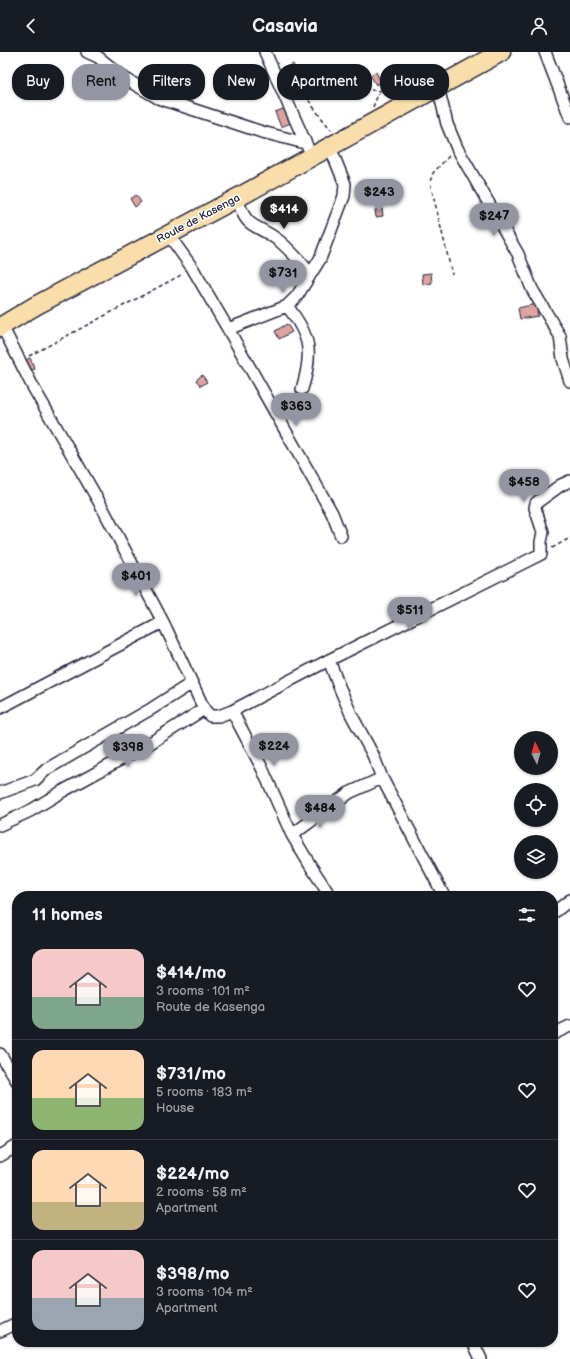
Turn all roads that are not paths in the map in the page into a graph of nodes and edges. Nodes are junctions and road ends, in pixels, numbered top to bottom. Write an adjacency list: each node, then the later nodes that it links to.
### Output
1 (87, 52): 10 (street)
2 (265, 52): 10 (street)
3 (501, 52): 5 (highway, Route de Kasenga)
4 (546, 52): 8 (street)
5 (449, 80)
6 (413, 100): 9 (highway, Route de Kasenga)
7 (441, 100): 17 (street)
8 (570, 117)
9 (336, 143): 10 (highway, Route de Kasenga); 13 (street)
10 (309, 149): 11 (highway, Route de Kasenga)
11 (237, 198): 12 (highway, Route de Kasenga); 13 (street)
12 (168, 234): 15 (highway, Route de Kasenga); 16 (street)
13 (310, 274): 14 (street)
14 (287, 306): 16 (street); 18 (street)
15 (1, 327): 21 (street)
16 (228, 329): 20 (street)
17 (570, 381)
18 (302, 389)
19 (570, 481): 22 (street)
20 (342, 536)
21 (163, 622): 23 (street); 24 (street)
22 (329, 660): 26 (street); 27 (street)
23 (192, 683): 25 (street); 28 (street)
24 (0, 708)
25 (204, 709): 26 (street); 29 (street)
26 (232, 711): 30 (street)
27 (382, 778): 30 (street); 32 (street)
28 (0, 793)
29 (0, 825)
30 (292, 835): 31 (street)
31 (327, 891)
32 (441, 891)
33 (570, 900): 34 (street)
34 (558, 910)
35 (570, 1026): 36 (street)
36 (558, 1032)
37 (0, 1054): 38 (street)
38 (12, 1073)
39 (12, 1149): 40 (street)
40 (0, 1156)
41 (12, 1325): 42 (street)
42 (0, 1331)
43 (475, 1347): 44 (street)
44 (481, 1359)

